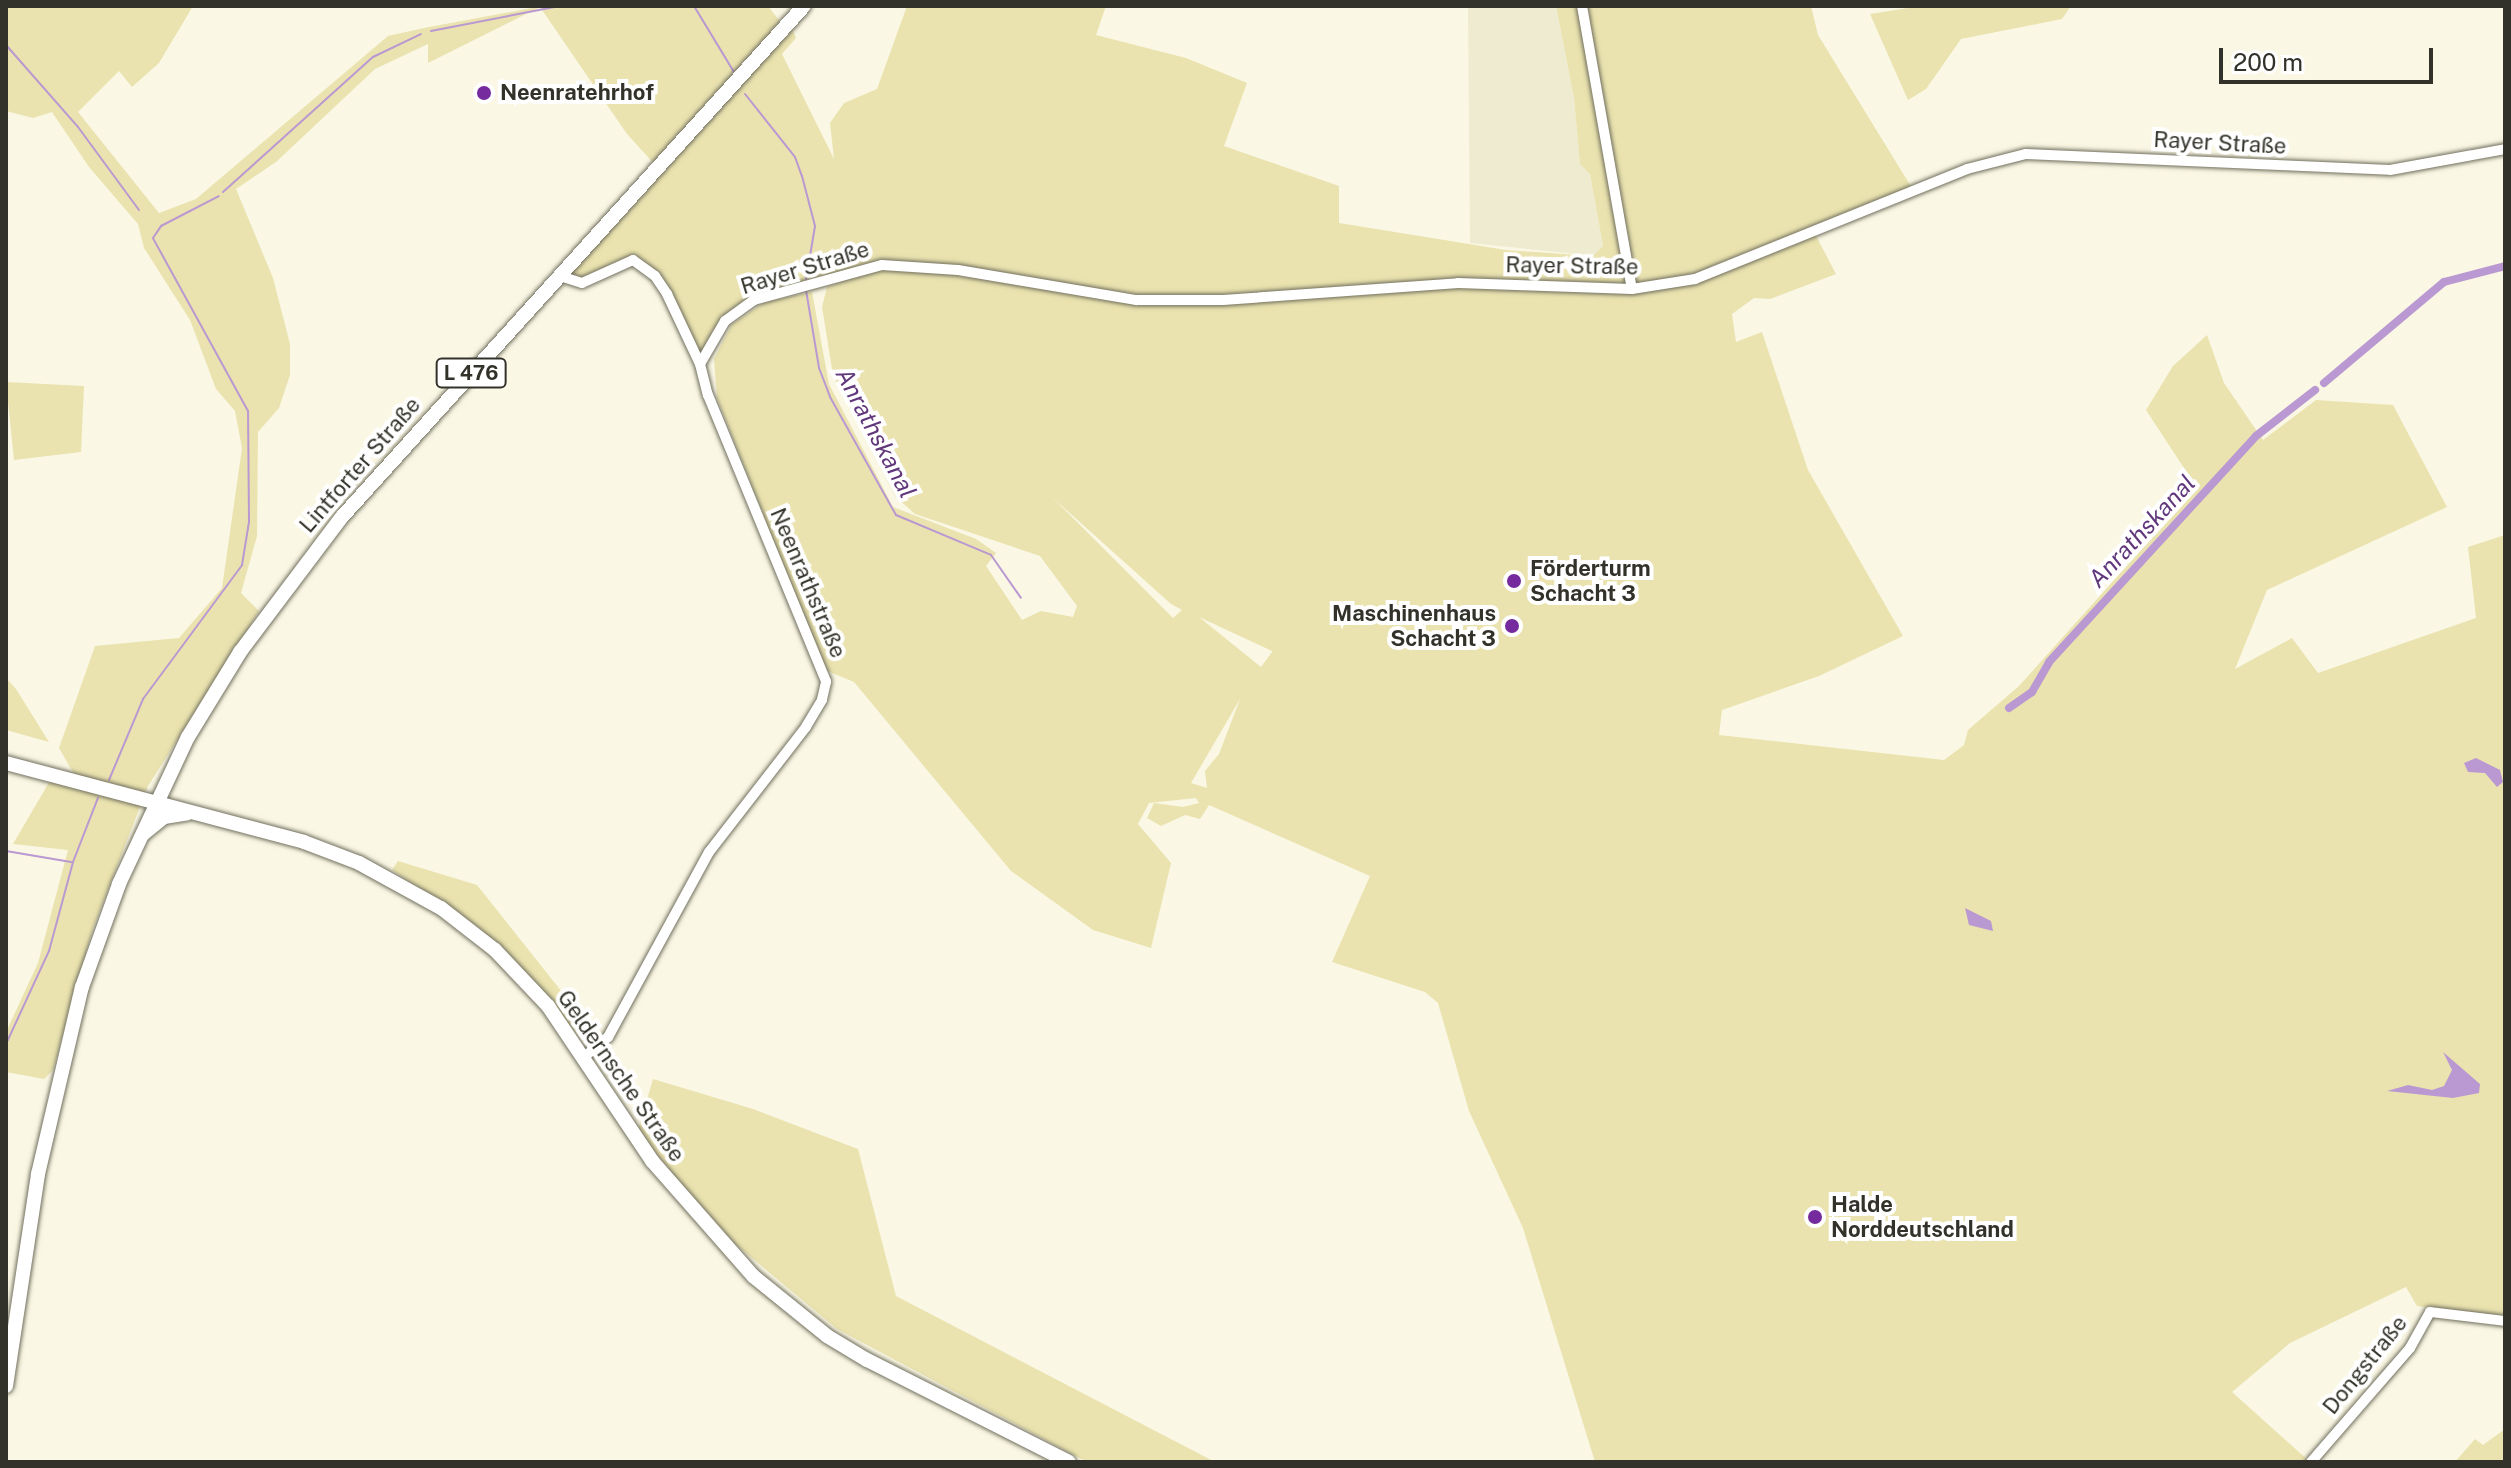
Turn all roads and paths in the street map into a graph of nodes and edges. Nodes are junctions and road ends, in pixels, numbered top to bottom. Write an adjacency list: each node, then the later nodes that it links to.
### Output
1 (804, 6): 4 (main road, Lintforter Straße / L 476)
2 (1582, 6): 5 (street)
3 (2505, 149): 5 (street, Rayer Straße)
4 (560, 276): 6 (street, Neenrathstraße); 8 (main road, Lintforter Straße / L 476)
5 (1632, 289): 6 (street, Rayer Straße)
6 (700, 364): 11 (street, Neenrathstraße)
7 (6, 763): 8 (main road, Geldernsche Straße)
8 (156, 800): 9 (main road, Geldernsche Straße); 10 (main road, Lintforter Straße / L 476)
9 (194, 812): 10 (main road); 11 (main road, Geldernsche Straße)
10 (140, 837): 13 (main road, Lintforter Straße / L 476)
11 (585, 1056): 14 (main road, Geldernsche Straße)
12 (2505, 1321): 15 (street, Dongstraße)
13 (6, 1386)
14 (1069, 1462)
15 (2311, 1462)

